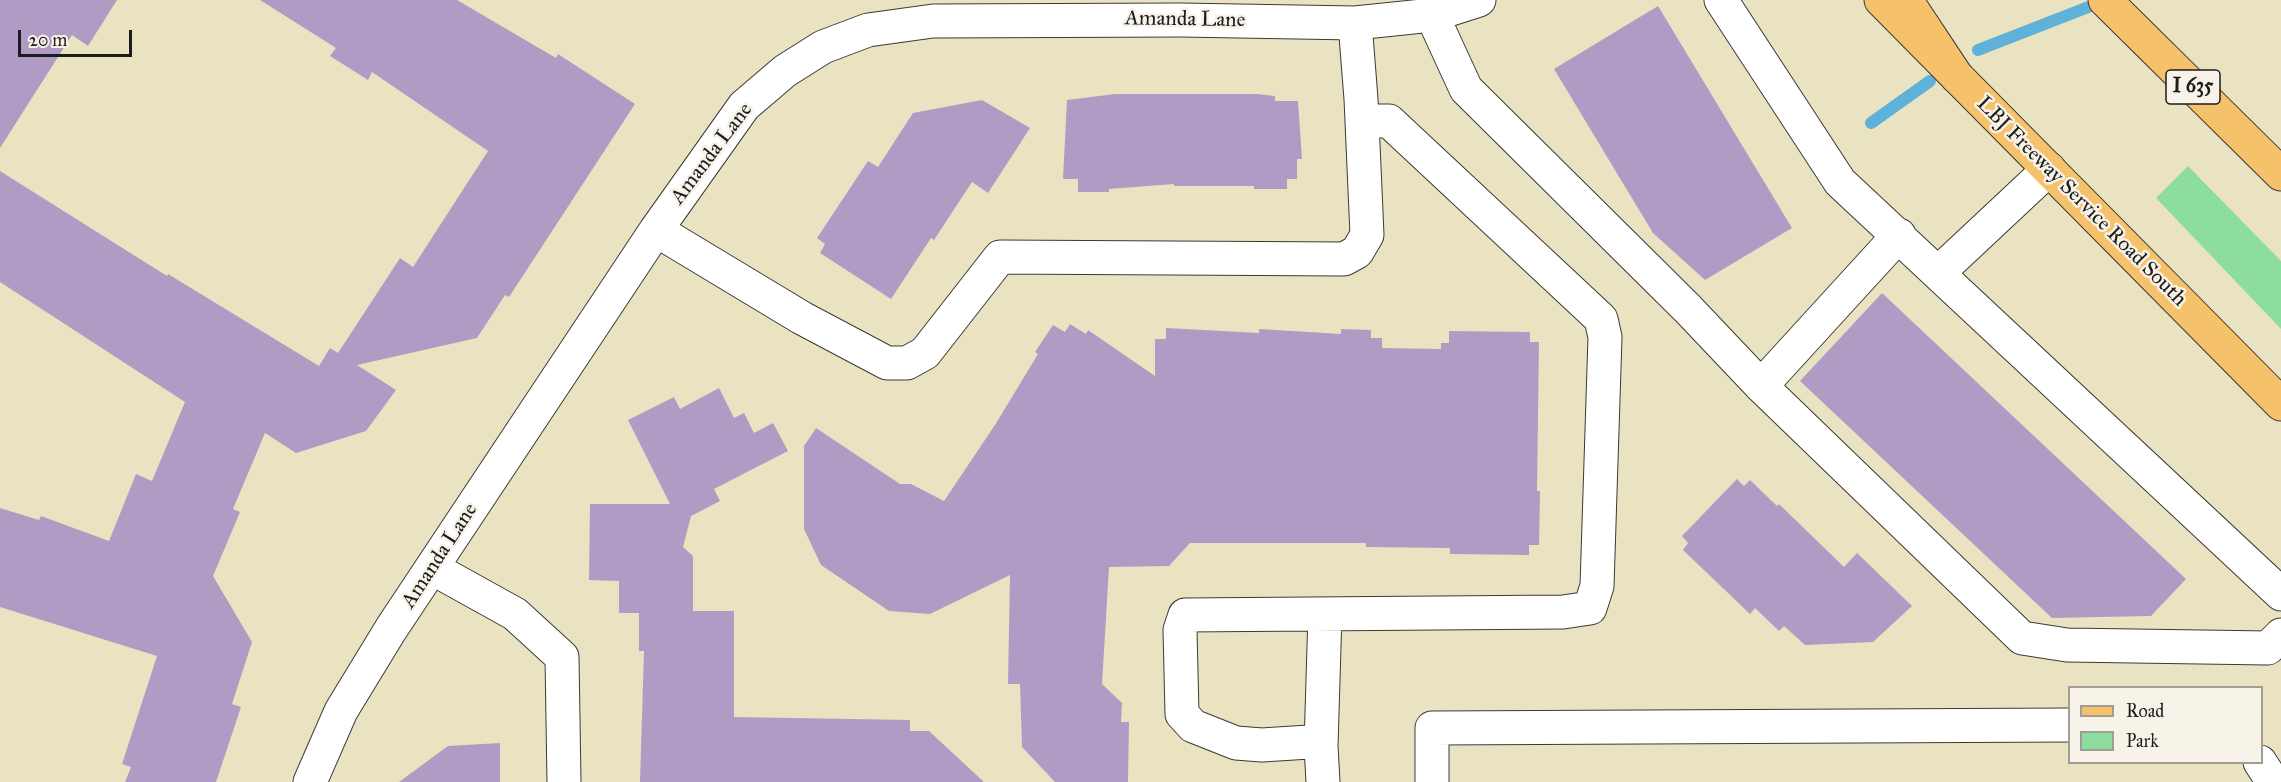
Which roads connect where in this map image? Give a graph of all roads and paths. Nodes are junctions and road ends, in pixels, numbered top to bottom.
1 (1479, 0) edge
2 (1721, 0) edge
3 (1881, 0) edge
4 (1906, 0) edge
5 (2106, 0) edge
6 (1432, 15) junction
7 (1355, 23) junction
8 (1957, 77) junction
9 (1362, 121) junction
10 (2049, 169) junction
11 (2281, 174) edge
12 (656, 230) junction
13 (1899, 235) junction
14 (1938, 273) junction
15 (1761, 386) junction
16 (2281, 404) edge
17 (432, 568) junction
18 (2281, 594) edge
19 (1325, 614) junction
20 (2281, 635) edge
21 (2068, 725) edge
22 (1321, 746) junction
23 (310, 782) edge
24 (564, 782) edge
25 (1323, 782) edge
26 (1432, 782) edge

1 - 6 street, Amanda Lane
2 - 13 street
3 - 8 main road, LBJ Freeway Service Road South
4 - 8 main road
5 - 11 main road, I 635
6 - 7 street, Amanda Lane
6 - 15 street
7 - 9 street
7 - 12 street, Amanda Lane
8 - 10 main road, LBJ Freeway Service Road South
9 - 12 street
9 - 19 street
10 - 14 street
10 - 16 main road, LBJ Freeway Service Road South
12 - 17 street, Amanda Lane
13 - 14 street
13 - 15 street
14 - 18 street
15 - 20 street
17 - 23 street, Amanda Lane
17 - 24 street
19 - 22 street
19 - 22 street
21 - 26 street
22 - 25 street

